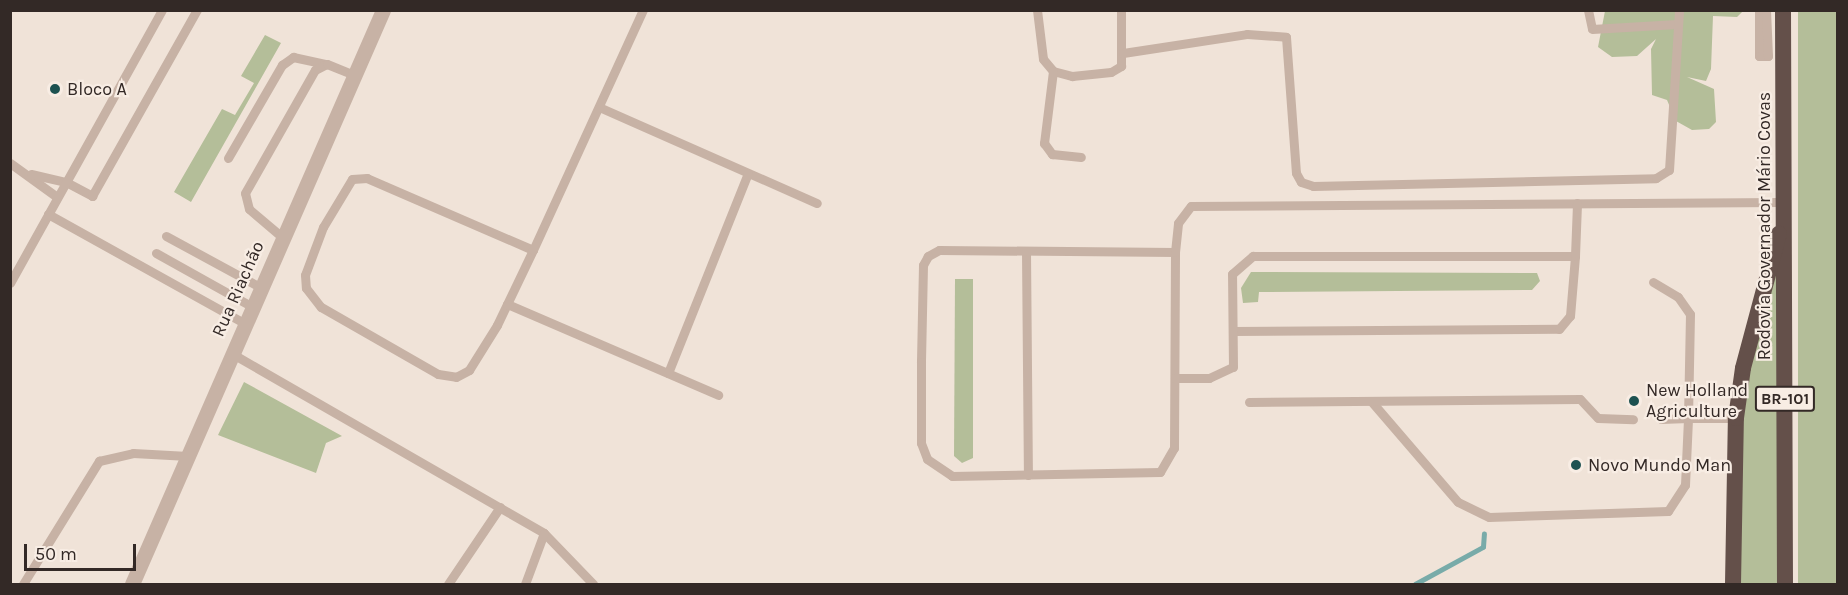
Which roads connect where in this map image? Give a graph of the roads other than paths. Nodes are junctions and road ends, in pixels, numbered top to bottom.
1 (162, 10) edge
2 (197, 10) edge
3 (643, 10) edge
4 (1036, 10) edge
5 (1121, 10) edge
6 (1588, 10) edge
7 (1679, 10) edge
8 (1759, 10) edge
9 (1766, 10) edge
10 (1783, 10) edge
11 (382, 11) edge
12 (1677, 24) junction
13 (1123, 53) junction
14 (327, 64) junction
15 (1053, 71) junction
16 (354, 75) junction
17 (599, 107) junction
18 (1081, 157) dead end
19 (228, 158) dead end
20 (10, 163) edge
21 (748, 173) junction
22 (31, 174) junction
23 (66, 182) junction
24 (57, 197) junction
25 (817, 203) dead end
26 (1577, 203) junction
27 (1784, 207) junction
28 (48, 214) junction
29 (166, 236) dead end
30 (282, 237) junction
31 (533, 249) junction
32 (1026, 252) junction
33 (1175, 252) junction
34 (156, 253) dead end
35 (1575, 256) junction
36 (1653, 282) dead end
37 (10, 283) edge
38 (260, 287) junction
39 (507, 304) junction
40 (251, 306) junction
41 (244, 323) junction
42 (1233, 331) junction
43 (231, 353) junction
44 (668, 373) junction
45 (1175, 378) junction
46 (718, 395) dead end
47 (1371, 401) junction
48 (1249, 402) dead end
49 (1688, 418) junction
50 (1736, 418) junction
51 (1633, 419) dead end
52 (1661, 419) dead end
53 (188, 456) junction
54 (1028, 475) junction
55 (500, 507) junction
56 (544, 534) junction
57 (23, 585) edge
58 (132, 585) edge
59 (448, 585) edge
60 (525, 585) edge
61 (593, 585) edge
62 (1732, 585) edge
63 (1785, 585) edge

1 - 23 lane
2 - 23 lane
3 - 17 lane
4 - 15 lane
5 - 13 lane
6 - 12 lane
7 - 12 lane
8 - 9 lane
10 - 27 highway, Rodovia Governador Mário Covas / BR-101
11 - 16 street, Rua Riachão
12 - 13 lane
13 - 15 lane
14 - 16 lane
14 - 19 lane
14 - 30 lane
15 - 18 lane
16 - 30 street, Rua Riachão
17 - 21 lane
17 - 31 lane
20 - 22 lane
21 - 25 lane
21 - 44 lane
22 - 23 lane
22 - 24 lane
23 - 24 lane
24 - 28 lane
26 - 27 lane
26 - 33 lane
26 - 35 lane
27 - 50 highway
27 - 63 highway, Rodovia Governador Mário Covas / BR-101
28 - 37 lane
28 - 41 lane
29 - 38 lane
30 - 38 street, Rua Riachão
31 - 39 lane
31 - 39 lane
32 - 33 lane
32 - 54 lane
32 - 54 lane
33 - 45 lane
34 - 40 lane
35 - 42 lane
35 - 42 lane
36 - 49 lane
38 - 40 street, Rua Riachão
39 - 44 lane
40 - 41 street, Rua Riachão
41 - 43 street, Rua Riachão
42 - 45 lane
43 - 53 street, Rua Riachão
43 - 55 lane
44 - 46 lane
45 - 54 lane
47 - 48 lane
47 - 49 lane
47 - 51 lane
49 - 50 lane
49 - 52 lane
50 - 62 highway
53 - 57 lane
53 - 58 street, Rua Riachão
55 - 56 lane
55 - 59 lane
56 - 60 lane
56 - 61 lane

